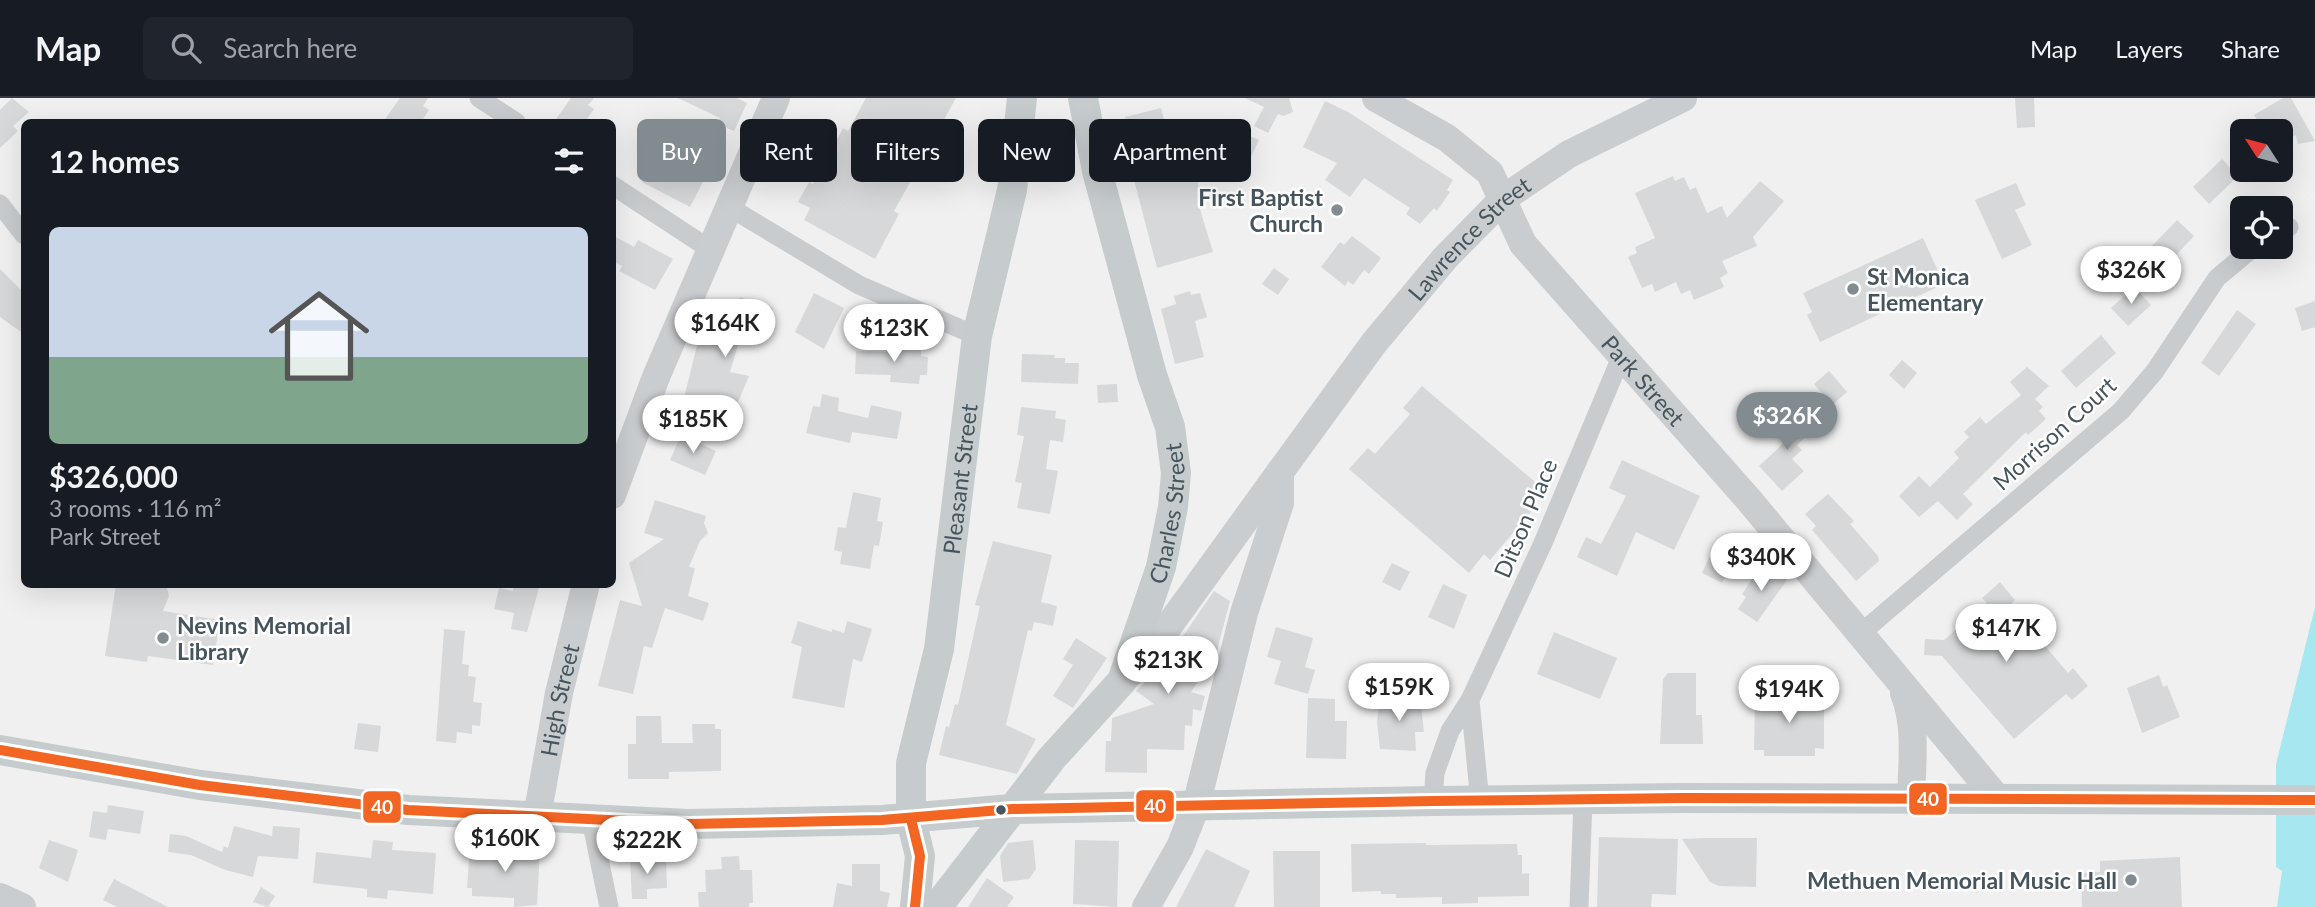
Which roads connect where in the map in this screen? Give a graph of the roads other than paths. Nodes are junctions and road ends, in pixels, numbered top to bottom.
1 (479, 98) edge
2 (776, 98) edge
3 (1022, 98) edge
4 (1083, 98) edge
5 (1376, 98) edge
6 (1684, 98) edge
7 (511, 119) edge
8 (616, 188) edge
9 (1504, 198) junction
10 (0, 204) edge
11 (729, 207) junction
12 (21, 231) edge
13 (711, 250) junction
14 (2240, 259) edge
15 (977, 336) junction
16 (1622, 355) junction
17 (1280, 472) junction
18 (616, 484) edge
19 (585, 588) edge
20 (1860, 634) junction
21 (1122, 681) junction
22 (1900, 683) junction
23 (1471, 700) junction
24 (0, 750) edge
25 (1052, 758) junction
26 (1911, 798) junction
27 (1997, 798) junction
28 (1583, 800) junction
29 (2315, 800) edge
30 (1433, 801) junction
31 (1480, 802) junction
32 (1196, 806) junction
33 (1081, 808) junction
34 (1012, 809) junction
35 (537, 817) junction
36 (921, 818) junction
37 (591, 820) junction
38 (0, 897) edge
39 (931, 905) edge
40 (22, 907) edge
41 (609, 907) edge
42 (1146, 907) edge
43 (1579, 907) edge

1 - 7 street
2 - 11 main road
3 - 15 main road, Pleasant Street
4 - 21 main road, Charles Street
5 - 9 main road, Park Street
6 - 9 main road, Lawrence Street
8 - 13 street
9 - 16 main road, Park Street
9 - 17 main road, Lawrence Street
10 - 12 street
11 - 13 main road
11 - 15 street
13 - 18 main road
14 - 20 street, Morrison Court
15 - 36 main road, Pleasant Street
16 - 20 main road, Park Street
16 - 23 street, Ditson Place
17 - 21 main road
17 - 32 main road
19 - 35 main road, High Street
20 - 22 main road, Park Street
21 - 25 main road, Charles Street
22 - 26 main road, Park Street
22 - 27 main road, Park Street
23 - 30 street, Ditson Place
23 - 31 street, Ditson Place
24 - 35 main road
25 - 33 main road
25 - 34 main road, Charles Street
26 - 27 main road
26 - 28 main road
27 - 29 main road
28 - 31 main road
28 - 43 street
30 - 31 main road
30 - 32 main road
32 - 33 main road
32 - 42 main road
33 - 34 main road
34 - 36 main road
34 - 39 main road, Charles Street
35 - 37 main road
36 - 37 main road
36 - 39 main road, Pleasant Street
37 - 41 street
38 - 40 main road

